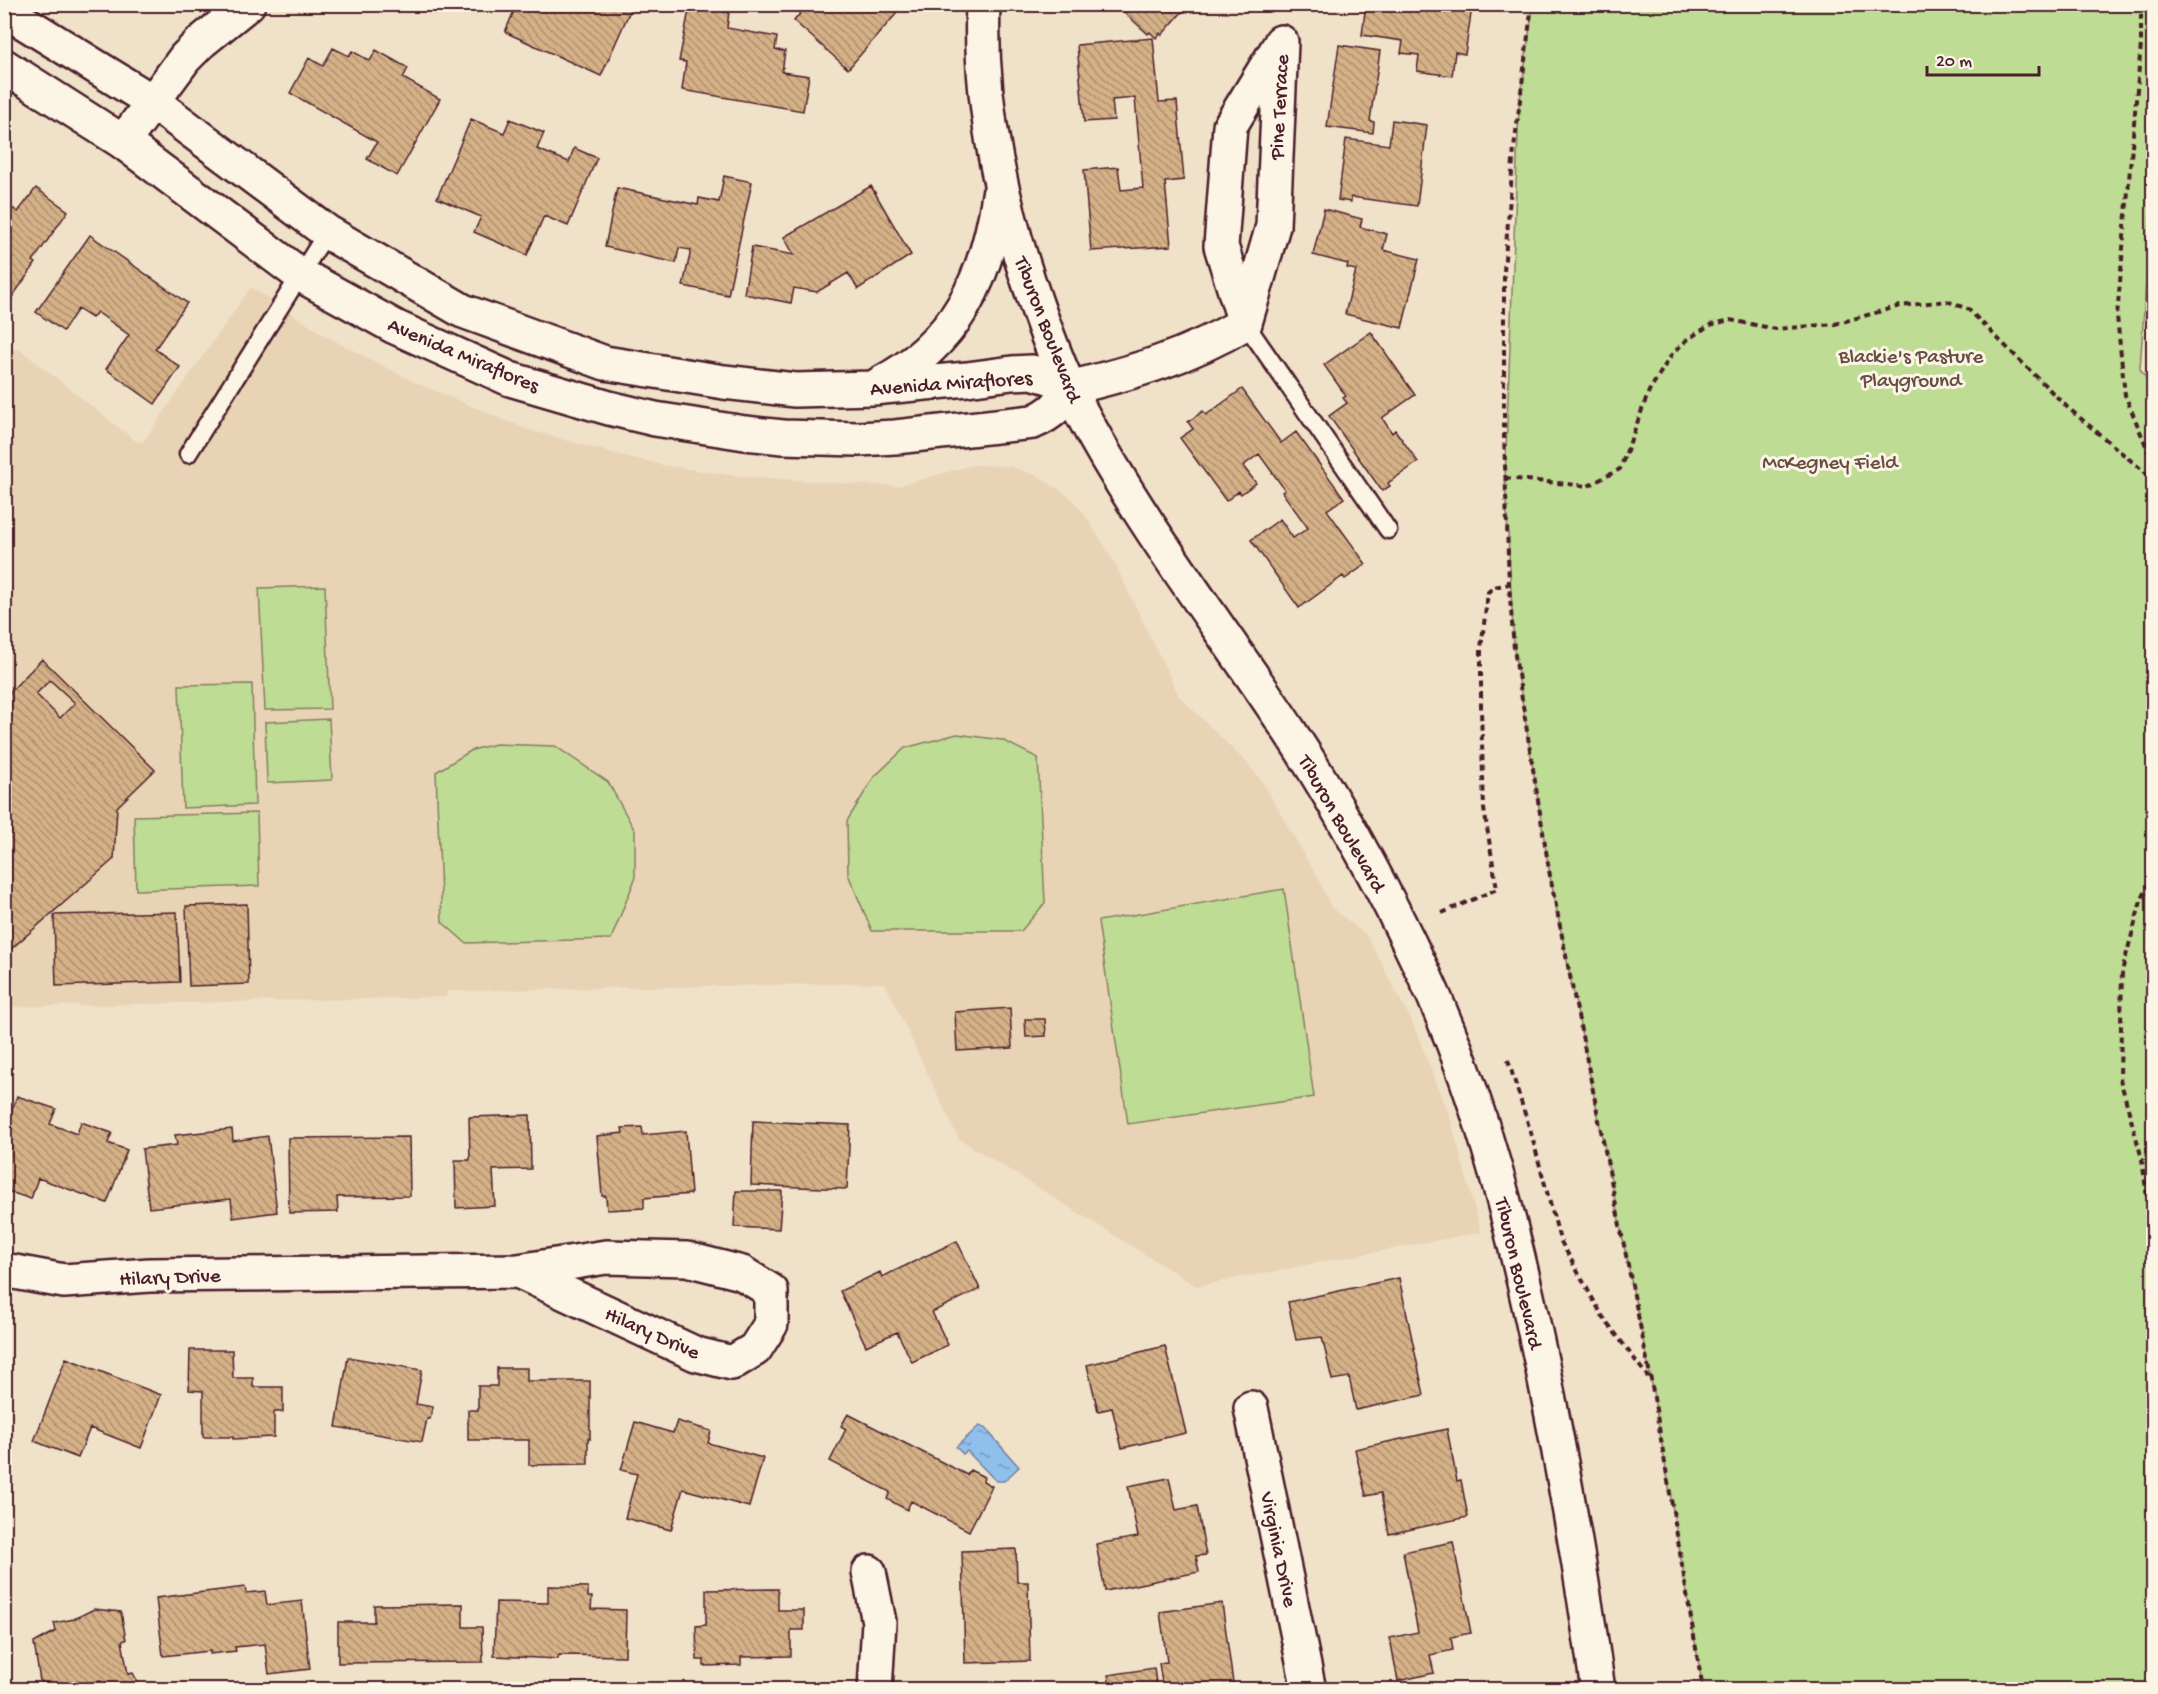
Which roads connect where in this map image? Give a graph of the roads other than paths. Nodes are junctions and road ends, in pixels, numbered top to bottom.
1 (248, 4) edge
2 (983, 4) edge
3 (4, 10) edge
4 (4, 66) edge
5 (153, 102) junction
6 (123, 142) junction
7 (1001, 184) junction
8 (327, 232) junction
9 (300, 274) junction
10 (1245, 323) junction
11 (873, 388) junction
12 (1069, 388) junction
13 (188, 454) dead end
14 (1388, 530) dead end
15 (4, 1270) edge
16 (518, 1271) junction
17 (1251, 1408) dead end
18 (869, 1572) dead end
19 (875, 1689) edge
20 (1309, 1689) edge
21 (1598, 1689) edge

1 - 5 street
2 - 7 street, Tiburon Boulevard
3 - 5 street, Avenida Miraflores
4 - 6 street, Avenida Miraflores
5 - 6 street
5 - 8 street, Avenida Miraflores
6 - 9 street, Avenida Miraflores
7 - 11 street
7 - 12 street, Tiburon Boulevard
8 - 9 lane
8 - 11 street, Avenida Miraflores
9 - 12 street, Avenida Miraflores
9 - 13 lane
10 - 10 street, Pine Terrace
10 - 12 street
10 - 14 lane
11 - 12 street, Avenida Miraflores
12 - 21 street, Tiburon Boulevard
15 - 16 street, Hilary Drive
16 - 16 street, Hilary Drive
17 - 20 street, Virginia Drive
18 - 19 street

